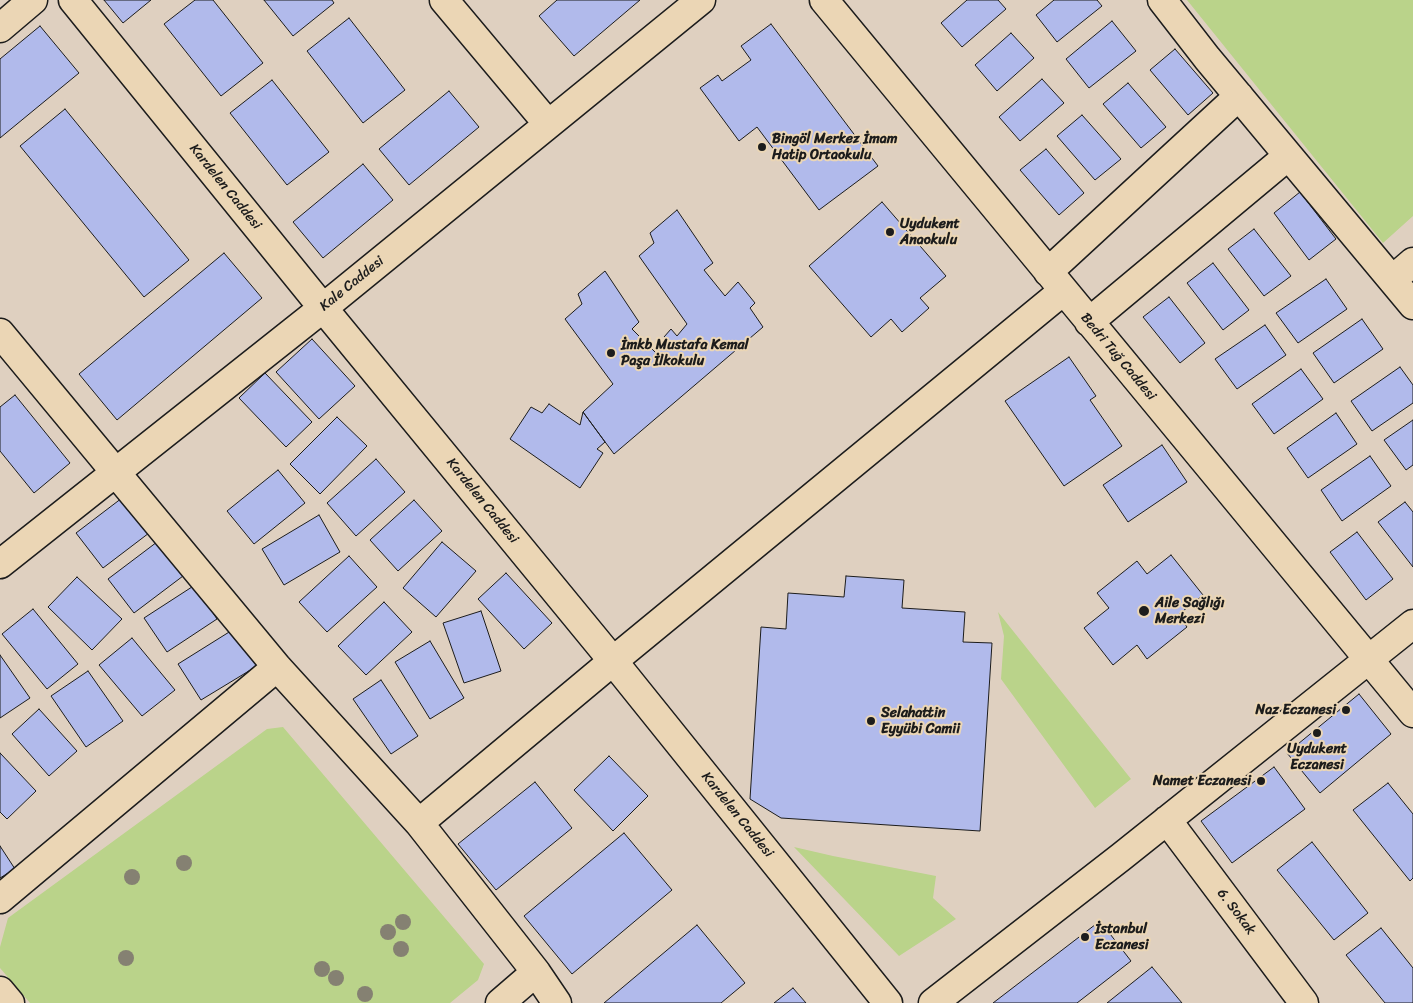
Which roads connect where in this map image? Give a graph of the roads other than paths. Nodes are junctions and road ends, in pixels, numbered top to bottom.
1 (33, 0) edge
2 (73, 0) edge
3 (444, 0) edge
4 (701, 0) edge
5 (824, 0) edge
6 (1162, 0) edge
7 (0, 28) edge
8 (1239, 96) junction
9 (548, 124) junction
10 (1288, 156) junction
11 (1413, 262) edge
12 (1392, 280) junction
13 (1055, 281) junction
14 (1413, 305) edge
15 (323, 308) junction
16 (1089, 322) junction
17 (0, 333) edge
18 (116, 471) junction
19 (0, 564) edge
20 (1413, 624) edge
21 (1368, 660) junction
22 (613, 661) junction
23 (277, 666) junction
24 (1413, 713) edge
25 (1167, 820) junction
26 (419, 823) junction
27 (0, 899) edge
28 (536, 972) junction
29 (0, 991) edge
30 (10, 1003) edge
31 (500, 1003) edge
32 (557, 1003) edge
33 (888, 1003) edge
34 (933, 1003) edge
35 (1304, 1003) edge

1 - 7 street
2 - 15 street, Kardelen Caddesi
3 - 9 street
4 - 9 street, Kale Caddesi
5 - 13 street, Bedri Tuğ Caddesi
6 - 8 street
8 - 10 street
8 - 13 street
9 - 15 street, Kale Caddesi
10 - 12 street
10 - 16 street
11 - 12 street
12 - 14 street
13 - 16 street, Bedri Tuğ Caddesi
13 - 22 street
15 - 18 street, Kale Caddesi
15 - 22 street, Kardelen Caddesi
16 - 21 street, Bedri Tuğ Caddesi
17 - 18 street
18 - 19 street, Kale Caddesi
18 - 23 street
20 - 21 street
21 - 24 street, Bedri Tuğ Caddesi
21 - 25 street
22 - 26 street
22 - 33 street, Kardelen Caddesi
23 - 26 street
23 - 27 street
25 - 34 street
25 - 35 street, 6. Sokak
26 - 28 street
28 - 31 street
28 - 32 street
29 - 30 street

